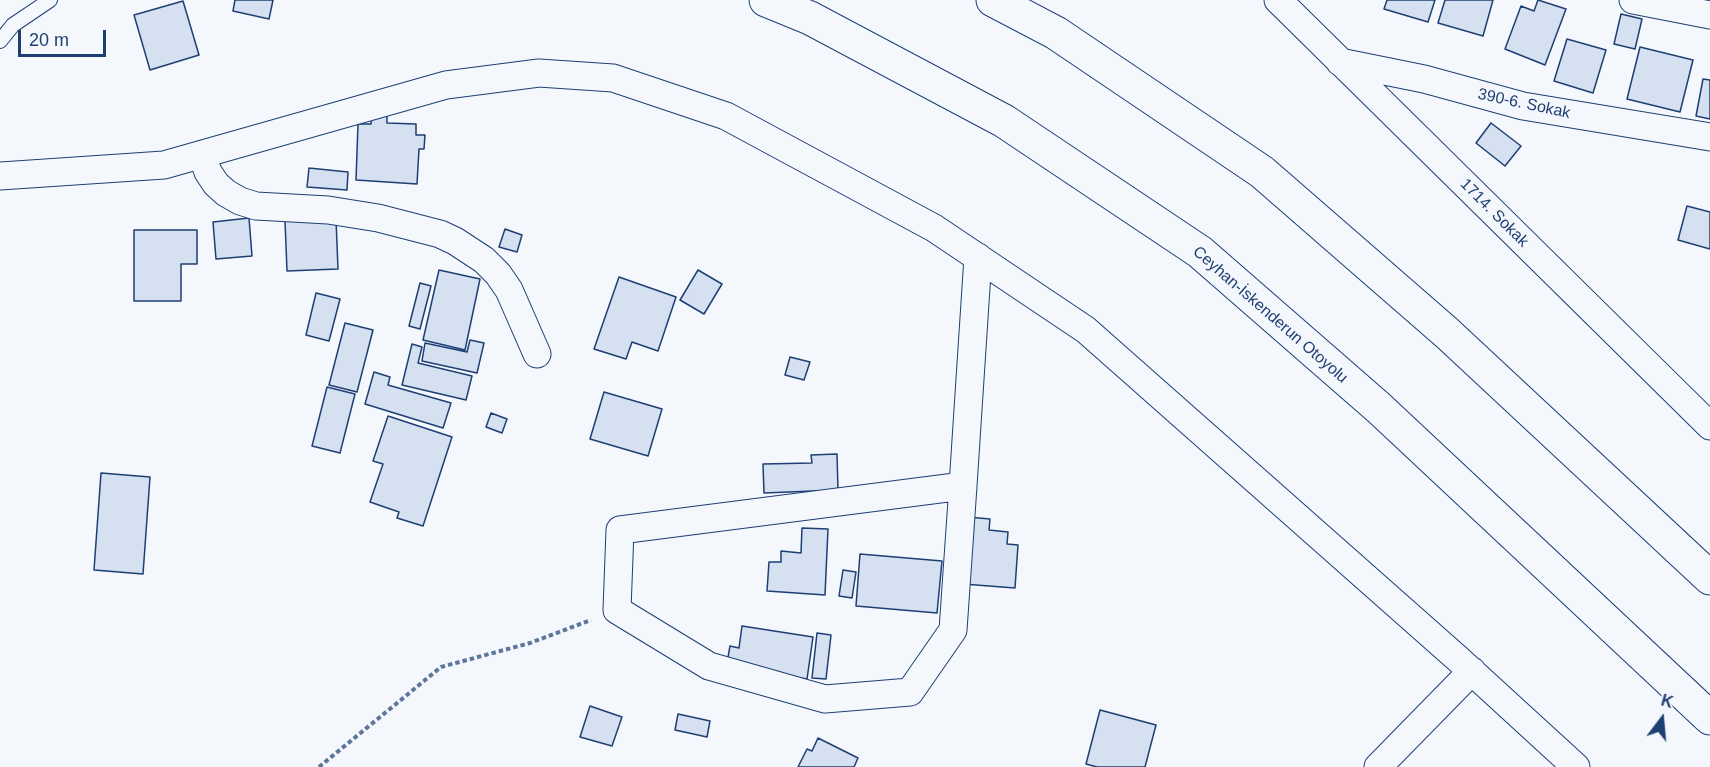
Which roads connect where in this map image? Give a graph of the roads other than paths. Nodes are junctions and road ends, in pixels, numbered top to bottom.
1 (50, 0) edge
2 (766, 0) edge
3 (993, 0) edge
4 (1278, 0) edge
5 (1633, 0) edge
6 (1710, 15) edge
7 (0, 41) edge
8 (1340, 62) junction
9 (1710, 137) edge
10 (202, 155) junction
11 (0, 176) edge
12 (978, 257) junction
13 (537, 354) dead end
14 (1710, 426) edge
15 (963, 486) junction
16 (1710, 578) edge
17 (1472, 671) junction
18 (1710, 718) edge
19 (1378, 767) edge
20 (1576, 767) edge

1 - 7 lane
2 - 18 highway, Ceyhan-İskenderun Otoyolu
3 - 16 highway
4 - 8 street, 1714. Sokak
5 - 6 street
8 - 9 street, 390-6. Sokak
8 - 14 street, 1714. Sokak
10 - 11 street
10 - 12 street
10 - 13 street
12 - 15 street
12 - 17 street
15 - 15 street
17 - 19 street
17 - 20 street

